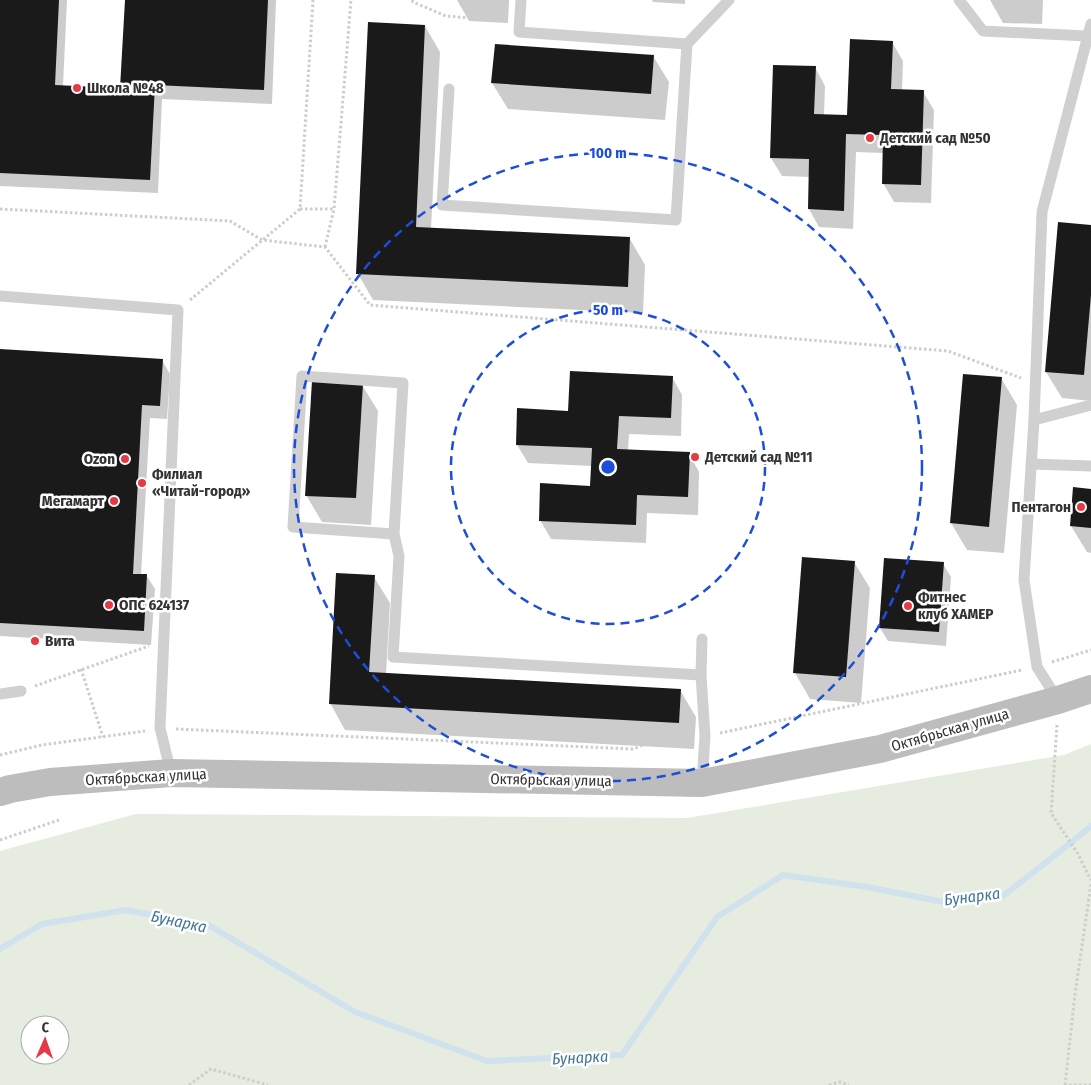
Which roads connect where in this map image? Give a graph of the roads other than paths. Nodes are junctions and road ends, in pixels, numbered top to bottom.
1 (521, 0) edge
2 (729, 0) edge
3 (959, 0) edge
4 (1091, 24) edge
5 (1087, 36) junction
6 (687, 44) junction
7 (449, 89) dead end
8 (0, 296) edge
9 (1091, 405) edge
10 (1034, 420) junction
11 (1031, 464) junction
12 (1091, 466) edge
13 (394, 534) junction
14 (702, 639) dead end
15 (701, 675) junction
16 (1091, 688) edge
17 (21, 691) road end
18 (0, 694) edge
19 (1058, 700) junction
20 (171, 773) junction
21 (702, 783) junction
22 (0, 792) edge

1 - 6 lane
2 - 6 lane
3 - 5 lane
4 - 5 lane
5 - 10 lane
6 - 7 lane
8 - 20 lane
9 - 10 lane
10 - 11 lane
11 - 12 lane
11 - 19 lane
13 - 13 lane
13 - 15 lane
14 - 15 lane
15 - 21 lane
16 - 19 street, Октябрьская улица
17 - 18 lane
19 - 21 street, Октябрьская улица
20 - 21 street, Октябрьская улица
20 - 22 street, Октябрьская улица

